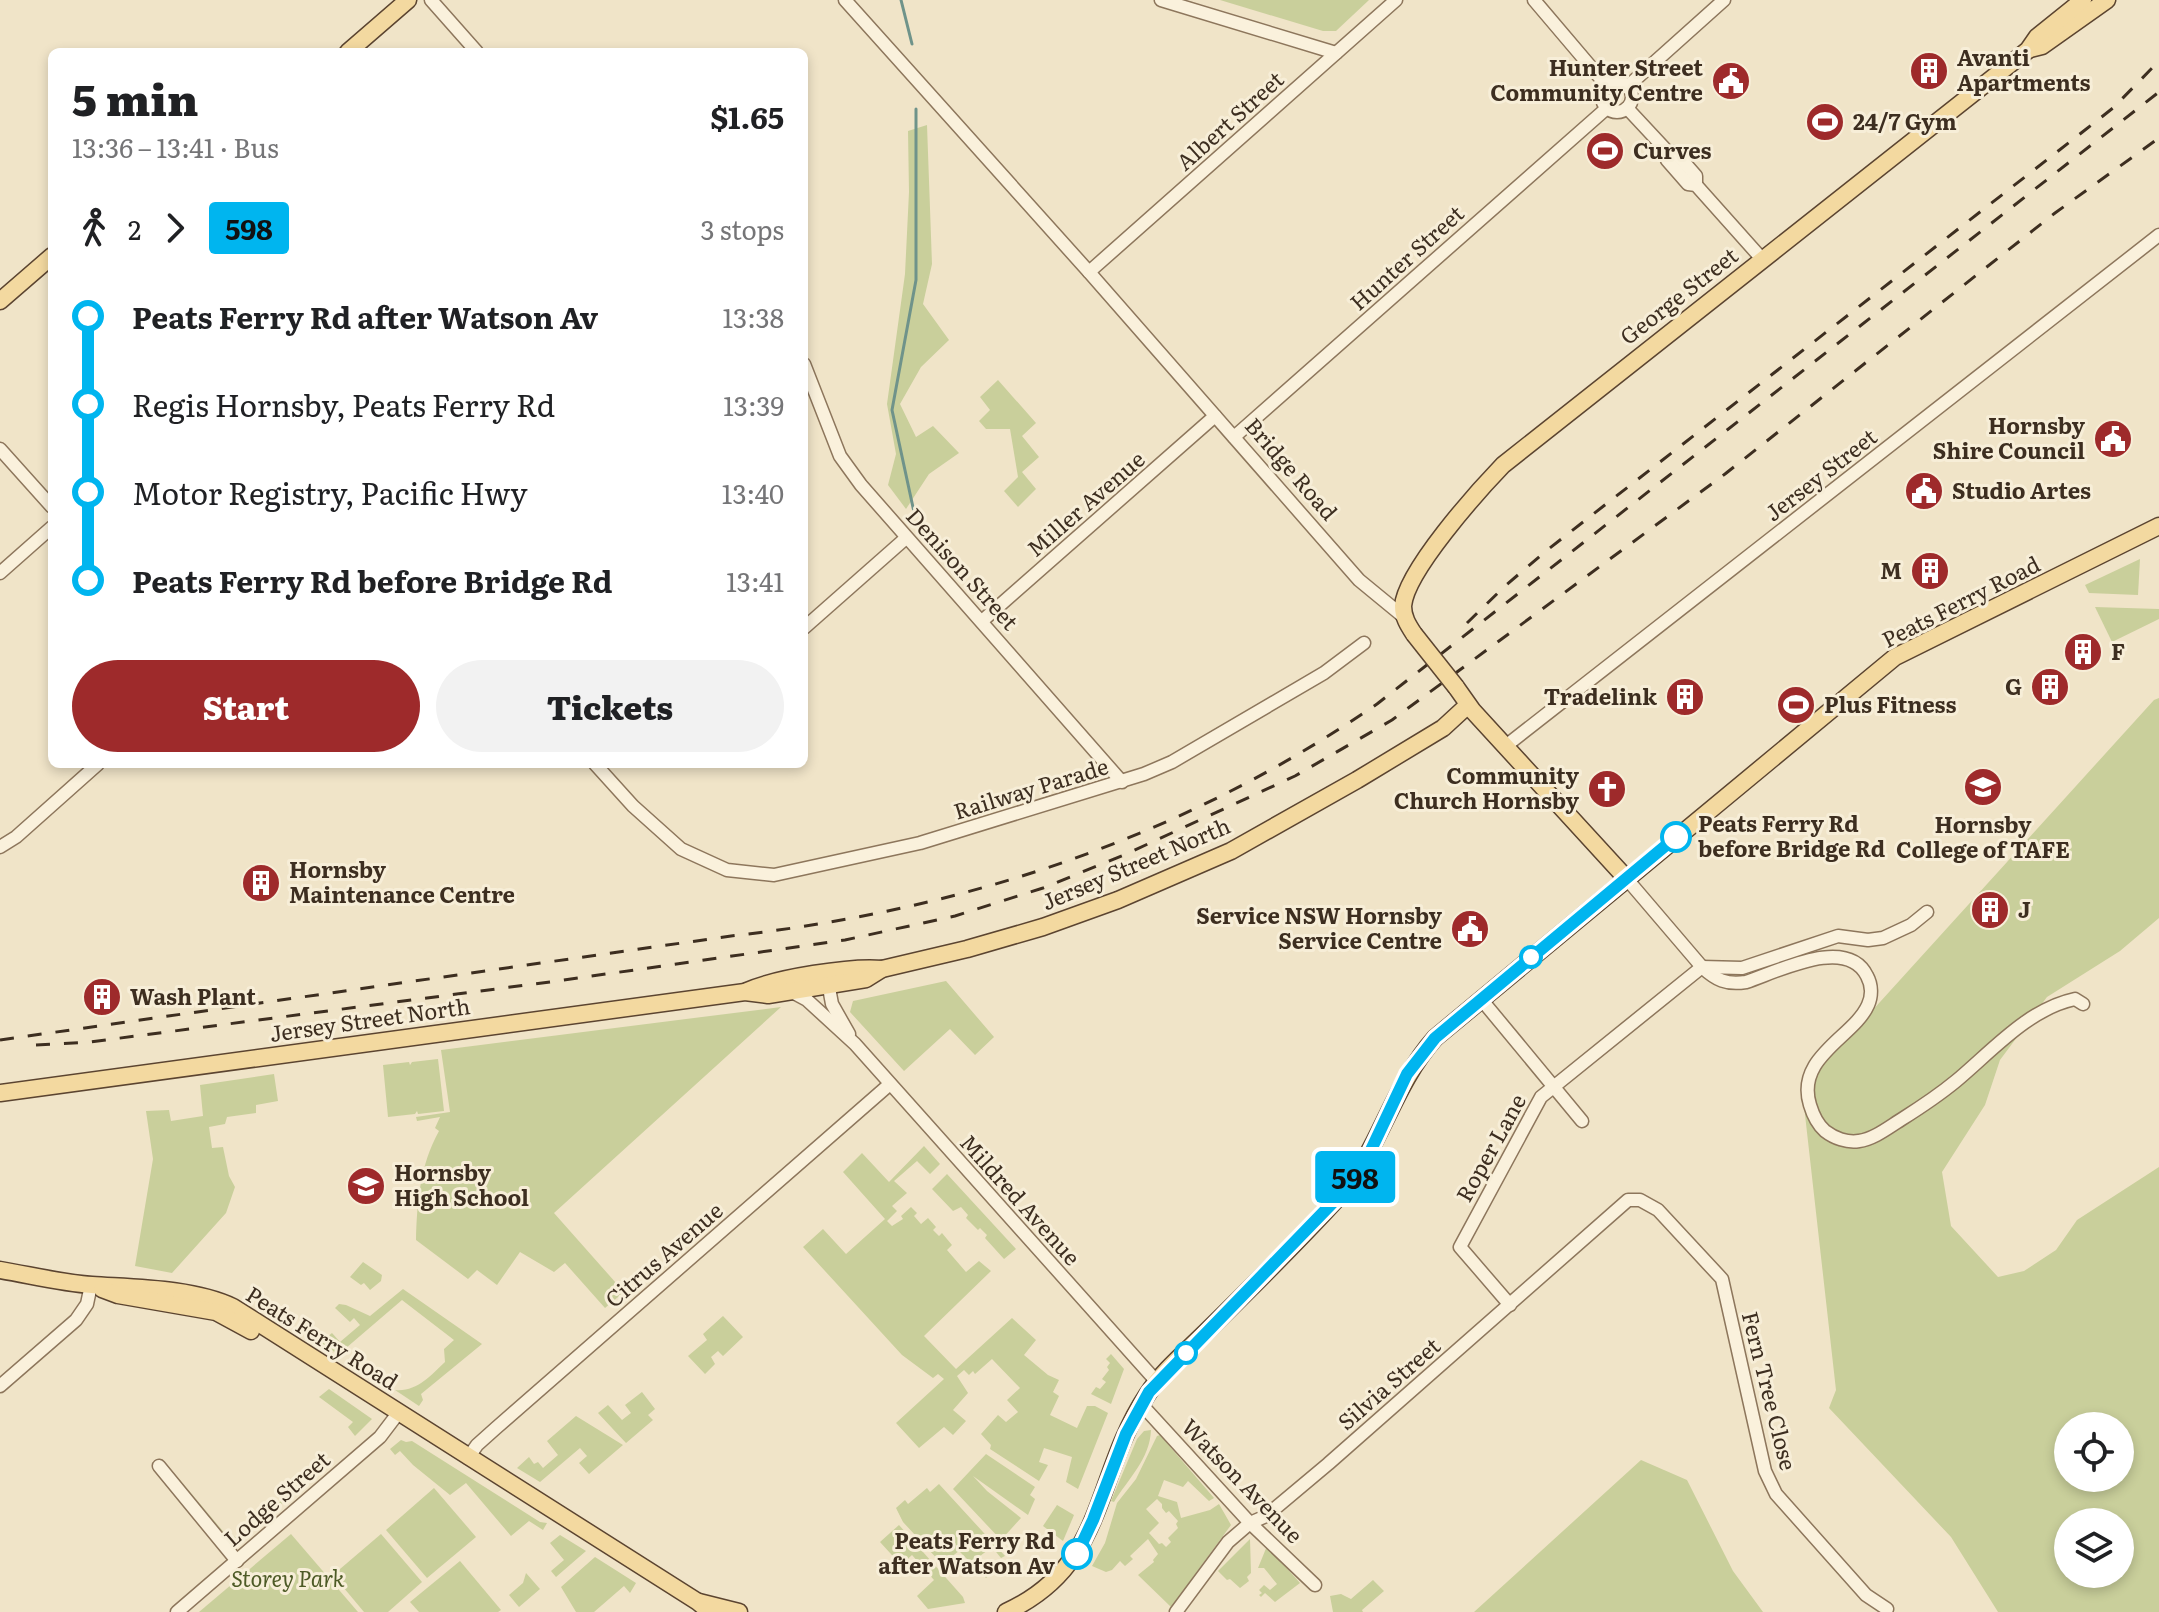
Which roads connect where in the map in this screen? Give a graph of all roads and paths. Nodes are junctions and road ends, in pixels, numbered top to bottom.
1 (408, 0) edge
2 (431, 0) edge
3 (845, 0) edge
4 (1161, 0) edge
5 (1396, 0) edge
6 (1534, 0) edge
7 (1724, 0) edge
8 (2083, 0) edge
9 (2107, 0) edge
10 (353, 48) edge
11 (473, 48) edge
12 (2028, 50) junction
13 (1336, 53) junction
14 (1607, 86) junction
15 (1628, 86) junction
16 (1607, 108) junction
17 (1627, 108) junction
18 (2159, 235) edge
19 (48, 259) edge
20 (1762, 259) junction
21 (1089, 272) junction
22 (0, 301) edge
23 (808, 374) edge
24 (1215, 416) junction
25 (1234, 437) junction
26 (0, 449) edge
27 (48, 503) edge
28 (2159, 526) edge
29 (48, 531) edge
30 (906, 538) junction
31 (0, 573) edge
32 (1404, 617) junction
33 (982, 621) junction
34 (808, 624) edge
35 (1364, 643) dead end
36 (1468, 705) junction
37 (1507, 745) junction
38 (94, 768) edge
39 (599, 768) edge
40 (1122, 782) junction
41 (0, 847) edge
42 (1626, 878) junction
43 (1927, 912) dead end
44 (1702, 967) junction
45 (828, 980) junction
46 (745, 992) junction
47 (792, 992) junction
48 (1481, 999) junction
49 (2083, 1004) dead end
50 (855, 1044) junction
51 (890, 1084) junction
52 (1554, 1087) junction
53 (0, 1093) edge
54 (1582, 1121) dead end
55 (1640, 1200) joint
56 (0, 1270) edge
57 (91, 1285) junction
58 (1510, 1305) junction
59 (1157, 1382) junction
60 (0, 1386) edge
61 (1141, 1404) junction
62 (396, 1416) junction
63 (468, 1458) junction
64 (159, 1466) dead end
65 (1250, 1523) junction
66 (237, 1561) junction
67 (1315, 1585) dead end
68 (698, 1608) edge
69 (1887, 1609) dead end
70 (177, 1612) edge
71 (739, 1612) edge
72 (1006, 1612) edge
73 (1176, 1612) edge

1 - 10 main road
2 - 11 street
3 - 21 street, Bridge Road
4 - 13 street
5 - 13 street, Albert Street
6 - 14 street
7 - 15 street
8 - 12 main road, George Street
9 - 12 main road, George Street
12 - 20 main road, George Street
13 - 21 street, Albert Street
14 - 15 street
14 - 16 street
15 - 17 street
16 - 17 street
16 - 25 street, Hunter Street
17 - 20 street
18 - 37 street, Jersey Street
19 - 22 main road
20 - 32 main road, George Street
21 - 24 street, Bridge Road
23 - 30 street, Denison Street
24 - 25 street, Bridge Road
24 - 33 street, Miller Avenue
25 - 32 street, Bridge Road
26 - 27 street
28 - 42 main road, Peats Ferry Road
29 - 31 street
30 - 33 street, Denison Street
30 - 34 street
32 - 36 main road, Bridge Road, bridge
33 - 40 street, Denison Street
35 - 40 street, Railway Parade
36 - 37 main road, Bridge Road
36 - 45 main road, Jersey Street North
37 - 42 main road, Bridge Road
38 - 41 street
39 - 40 street, Railway Parade
42 - 44 street, Bridge Road
42 - 48 main road, Peats Ferry Road
43 - 44 street
44 - 49 street
44 - 52 street, Roper Lane
45 - 46 main road, Jersey Street North
45 - 47 main road, Jersey Street North
45 - 50 street, Mildred Avenue
46 - 47 main road, Jersey Street North
46 - 53 main road, Jersey Street North
47 - 50 street, Mildred Avenue
48 - 52 street
48 - 59 main road, Peats Ferry Road
50 - 51 street, Mildred Avenue
51 - 59 street, Mildred Avenue
51 - 63 street, Citrus Avenue
52 - 54 street
52 - 58 street, Roper Lane
55 - 58 street, Silvia Street
55 - 69 street, Fern Tree Close
56 - 57 main road, Peats Ferry Road
57 - 60 street
57 - 62 main road, Peats Ferry Road
58 - 65 street, Silvia Street
59 - 61 main road, Peats Ferry Road
61 - 65 street, Watson Avenue
61 - 72 main road, Peats Ferry Road
62 - 63 main road, Peats Ferry Road
62 - 66 street, Lodge Street
63 - 68 main road, Peats Ferry Road
64 - 66 street
65 - 67 street, Watson Avenue
65 - 73 street, Silvia Street
66 - 70 street, Lodge Street
68 - 71 main road, Peats Ferry Road

